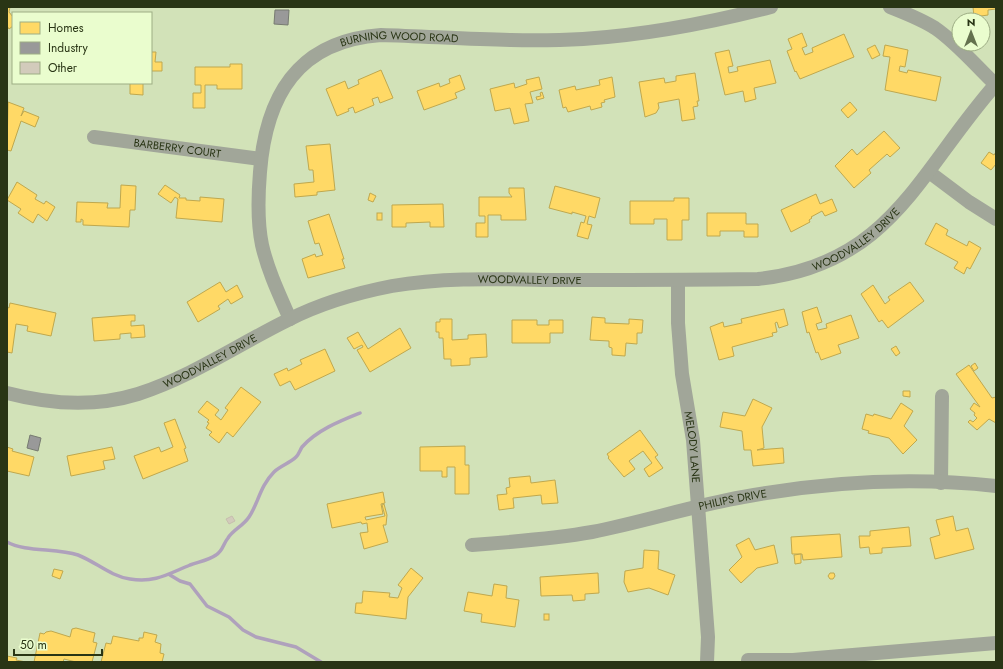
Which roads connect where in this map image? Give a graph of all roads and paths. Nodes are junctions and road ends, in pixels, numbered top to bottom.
1 (771, 7) edge
2 (890, 7) edge
3 (996, 85) edge
4 (94, 137) dead end
5 (261, 158) junction
6 (929, 172) junction
7 (996, 219) edge
8 (678, 280) junction
9 (290, 319) junction
10 (7, 393) edge
11 (942, 396) dead end
12 (941, 483) junction
13 (996, 486) edge
14 (698, 506) junction
15 (472, 545) dead end
16 (996, 643) edge
17 (707, 662) edge
18 (748, 662) edge

1 - 5 street, BURNING WOOD ROAD
2 - 3 street
3 - 6 street, WOODVALLEY DRIVE
4 - 5 street, BARBERRY COURT
5 - 9 street, BURNING WOOD ROAD
6 - 7 street
6 - 8 street, WOODVALLEY DRIVE
8 - 9 street, WOODVALLEY DRIVE
8 - 14 street, MELODY LANE
9 - 10 street, WOODVALLEY DRIVE
11 - 12 street
12 - 13 street, PHILIPS DRIVE
12 - 14 street, PHILIPS DRIVE
14 - 15 street, PHILIPS DRIVE
14 - 17 street, MELODY LANE
16 - 18 street

